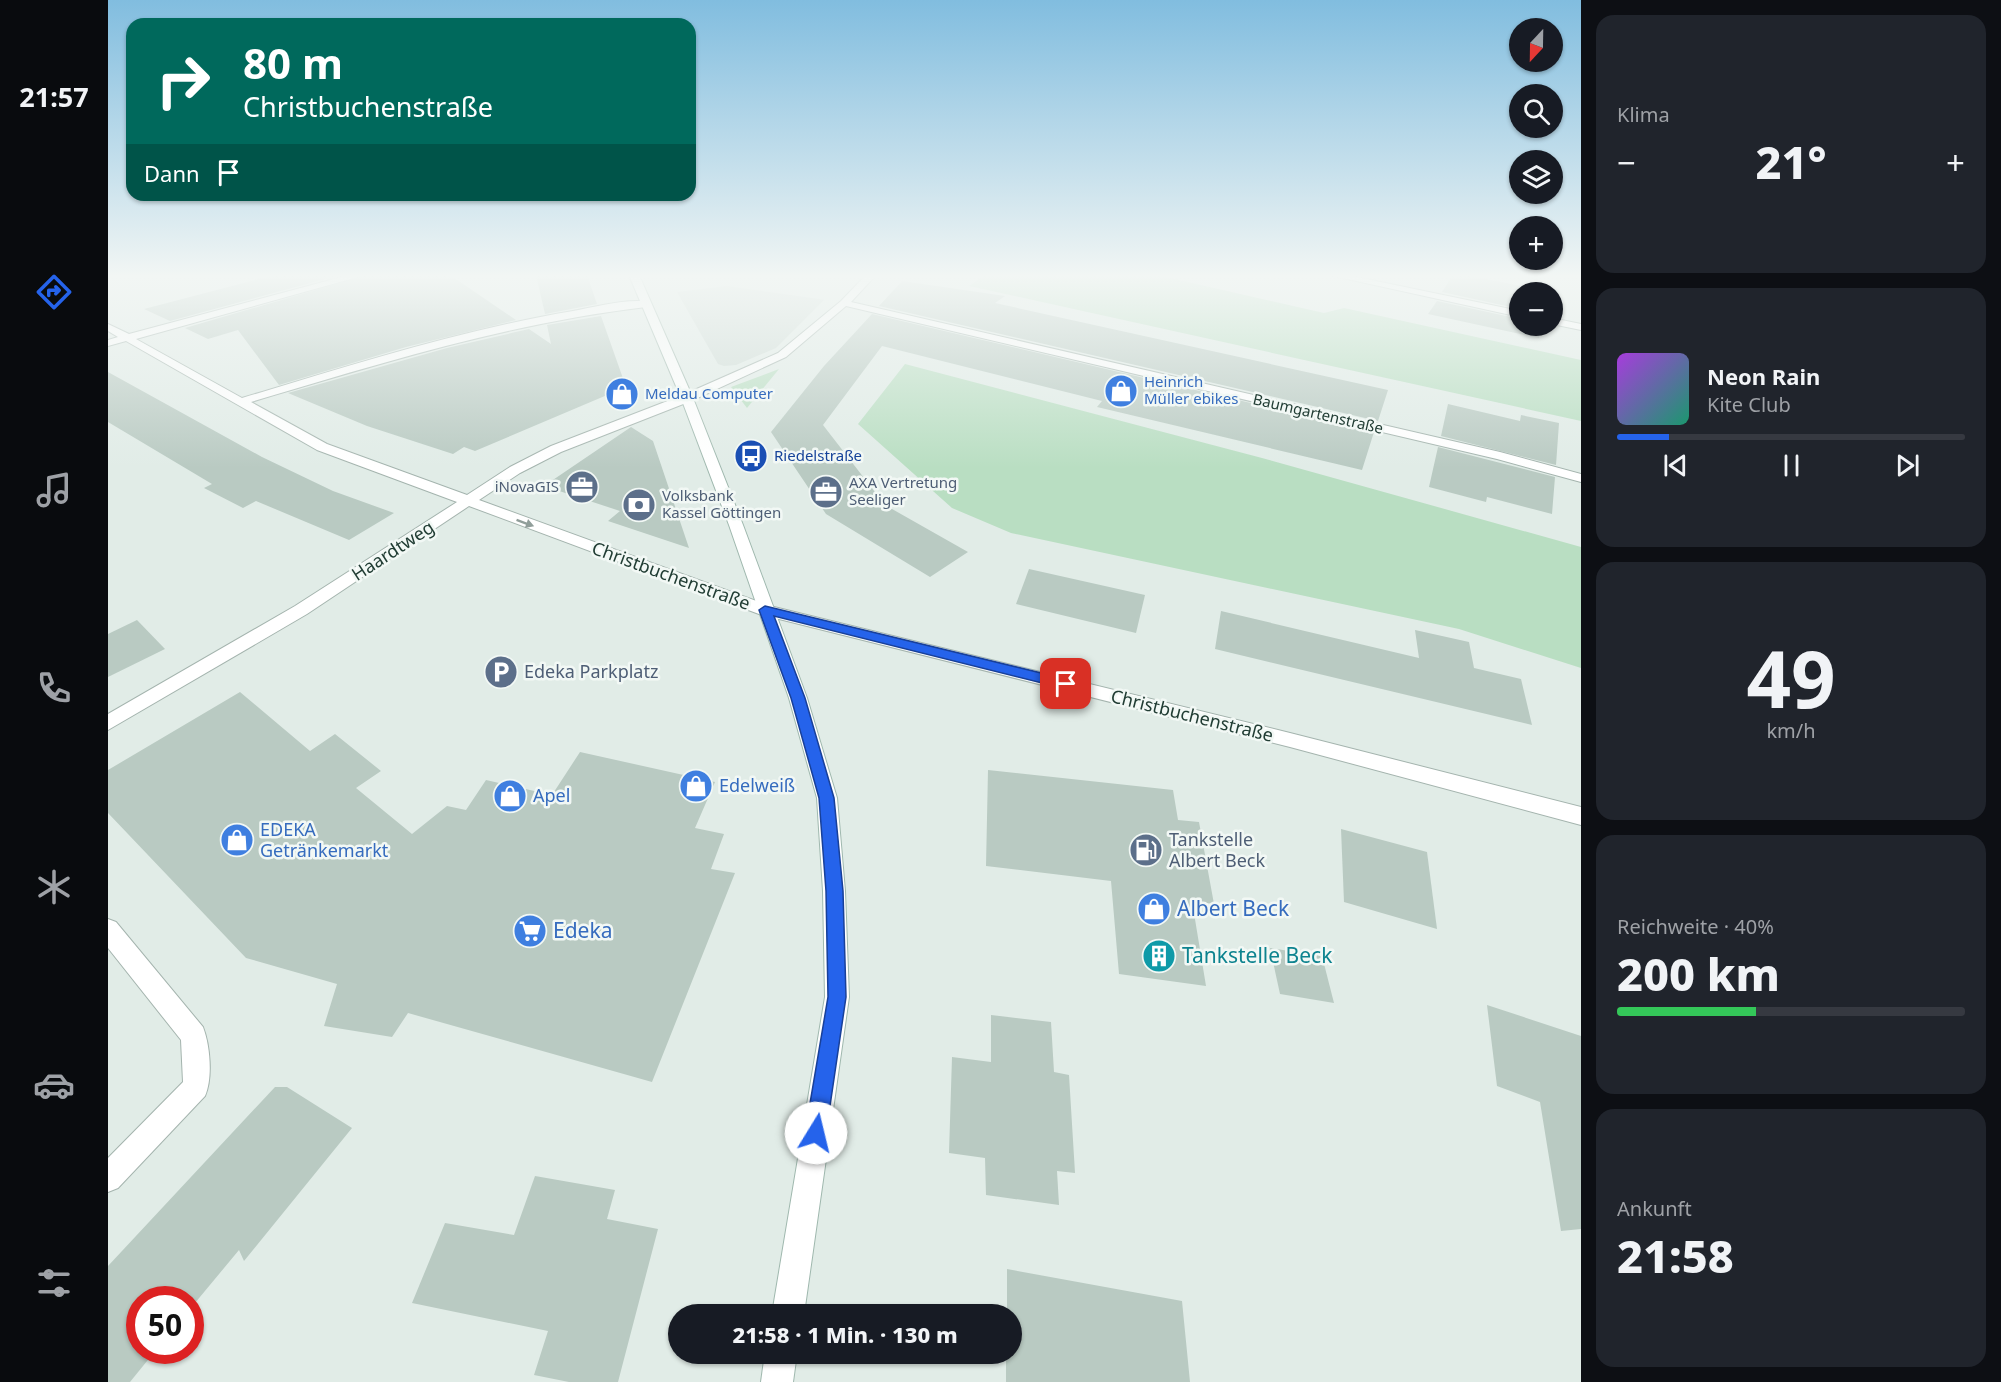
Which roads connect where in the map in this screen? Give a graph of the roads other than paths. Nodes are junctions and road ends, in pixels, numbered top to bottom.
1 (132, 339) edge
2 (450, 339) edge
3 (661, 339) edge
4 (800, 339) edge
5 (994, 339) edge
6 (687, 398) junction
7 (240, 402) junction
8 (1581, 478) edge
9 (471, 501) junction
10 (765, 610) junction
11 (108, 723) edge
12 (1581, 816) edge
13 (108, 930) edge
14 (108, 1178) edge
15 (790, 1304) edge
16 (779, 1364) edge
17 (777, 1382) edge

1 - 7 street, Christbuchenstraße
2 - 7 street
3 - 6 street
4 - 6 street
5 - 8 street, Baumgartenstraße
6 - 9 street, Haardtweg
6 - 10 street
7 - 9 street, Christbuchenstraße
9 -> 10 street, Christbuchenstraße
9 - 11 street, Haardtweg
10 - 12 street, Christbuchenstraße
10 - 15 street
13 - 14 street
16 - 17 street

